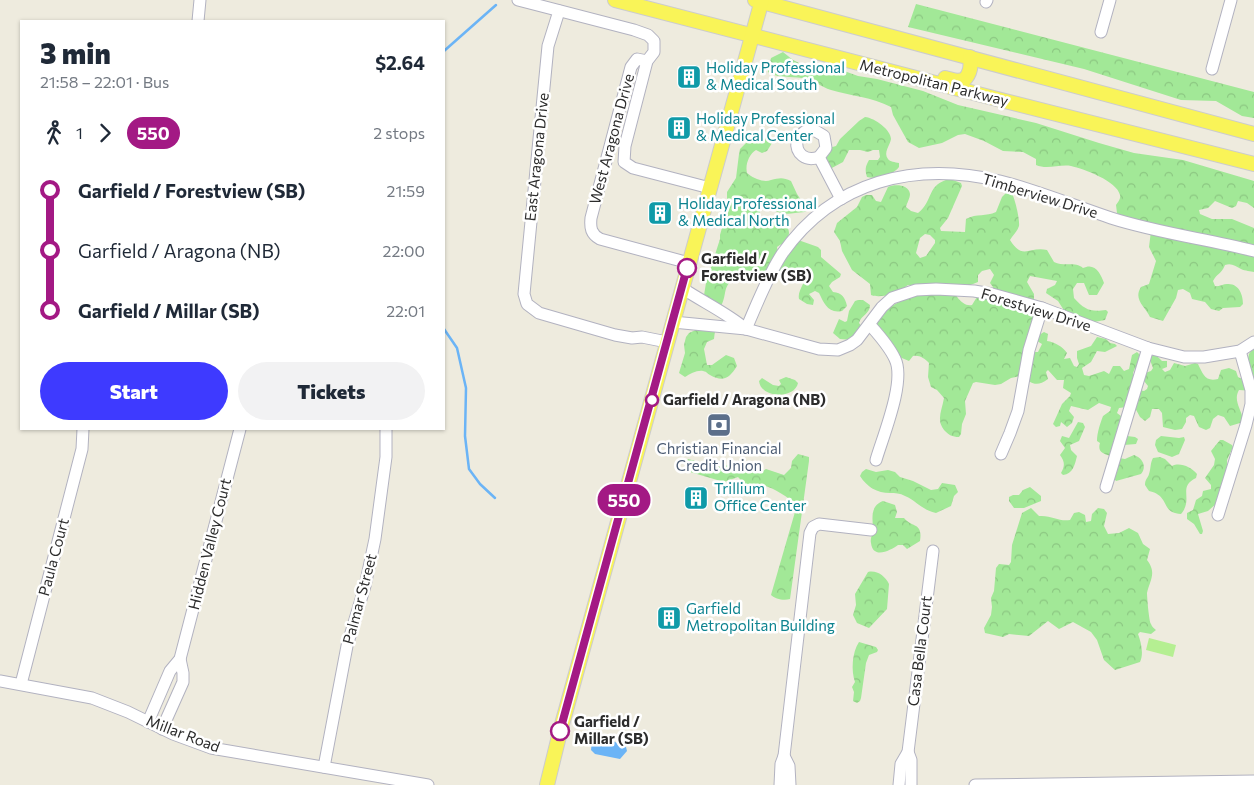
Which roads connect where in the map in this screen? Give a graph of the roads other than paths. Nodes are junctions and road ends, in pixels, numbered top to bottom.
1 (200, 0) edge
2 (518, 0) edge
3 (615, 0) edge
4 (1110, 0) edge
5 (1231, 0) edge
6 (759, 1) edge
7 (559, 11) junction
8 (198, 20) edge
9 (1101, 32) dead end
10 (751, 35) junction
11 (816, 53) junction
12 (970, 57) junction
13 (648, 60) junction
14 (1212, 69) dead end
15 (1254, 134) edge
16 (818, 157) dead end
17 (1254, 164) edge
18 (710, 188) junction
19 (841, 199) junction
20 (1254, 251) edge
21 (689, 263) junction
22 (682, 288) junction
23 (1042, 308) junction
24 (673, 322) junction
25 (870, 325) junction
26 (746, 329) junction
27 (667, 342) junction
28 (1254, 342) edge
29 (1148, 348) junction
30 (1240, 351) junction
31 (84, 430) edge
32 (240, 430) edge
33 (386, 430) edge
34 (1001, 454) dead end
35 (876, 460) dead end
36 (1106, 487) dead end
37 (1218, 515) dead end
38 (871, 530) dead end
39 (933, 551) dead end
40 (180, 660) junction
41 (0, 681) edge
42 (21, 684) junction
43 (160, 696) junction
44 (174, 702) junction
45 (148, 722) junction
46 (162, 728) junction
47 (908, 752) junction
48 (784, 756) junction
49 (324, 768) junction
50 (1254, 780) edge
51 (428, 785) edge
52 (547, 785) edge
53 (780, 785) edge
54 (790, 785) edge
55 (899, 785) edge
56 (911, 785) edge
57 (975, 785) edge

1 - 8 street
2 - 7 street
3 - 10 main road, Metropolitan Parkway
4 - 9 street
5 - 14 street
6 - 10 main road
6 - 12 main road
7 - 13 street
7 - 27 street, East Aragona Drive
10 - 11 main road, Metropolitan Parkway
10 - 18 main road
11 - 12 main road
11 - 17 main road, Metropolitan Parkway
12 - 15 main road
13 - 18 street
13 - 21 street, West Aragona Drive
16 - 19 street
18 - 21 main road
19 - 20 street, Timberview Drive
19 - 26 street, Timberview Drive
21 - 22 main road
22 - 24 main road
22 - 26 street, Forestview Drive
23 - 25 street, Forestview Drive
23 - 29 street, Forestview Drive
23 - 34 street
24 - 26 street, Forestview Drive
24 - 27 main road
25 - 26 street, Forestview Drive
25 - 35 street
27 - 52 main road
28 - 30 street, Forestview Drive
29 - 30 street, Forestview Drive
29 - 36 street
30 - 37 street
31 - 42 street, Paula Court
32 - 40 street, Hidden Valley Court
33 - 49 street, Palmar Street
38 - 48 street
39 - 47 street, Casa Bella Court
40 - 43 street, Hidden Valley Court
40 - 44 street, Hidden Valley Court
41 - 42 street, Millar Road
42 - 45 street, Millar Road
43 - 44 street
43 - 45 street, Hidden Valley Court
44 - 46 street, Hidden Valley Court
45 - 46 street, Millar Road
46 - 49 street, Millar Road
47 - 55 street, Casa Bella Court
47 - 56 street, Casa Bella Court
48 - 53 street
48 - 54 street
49 - 51 street, Millar Road
50 - 57 street

